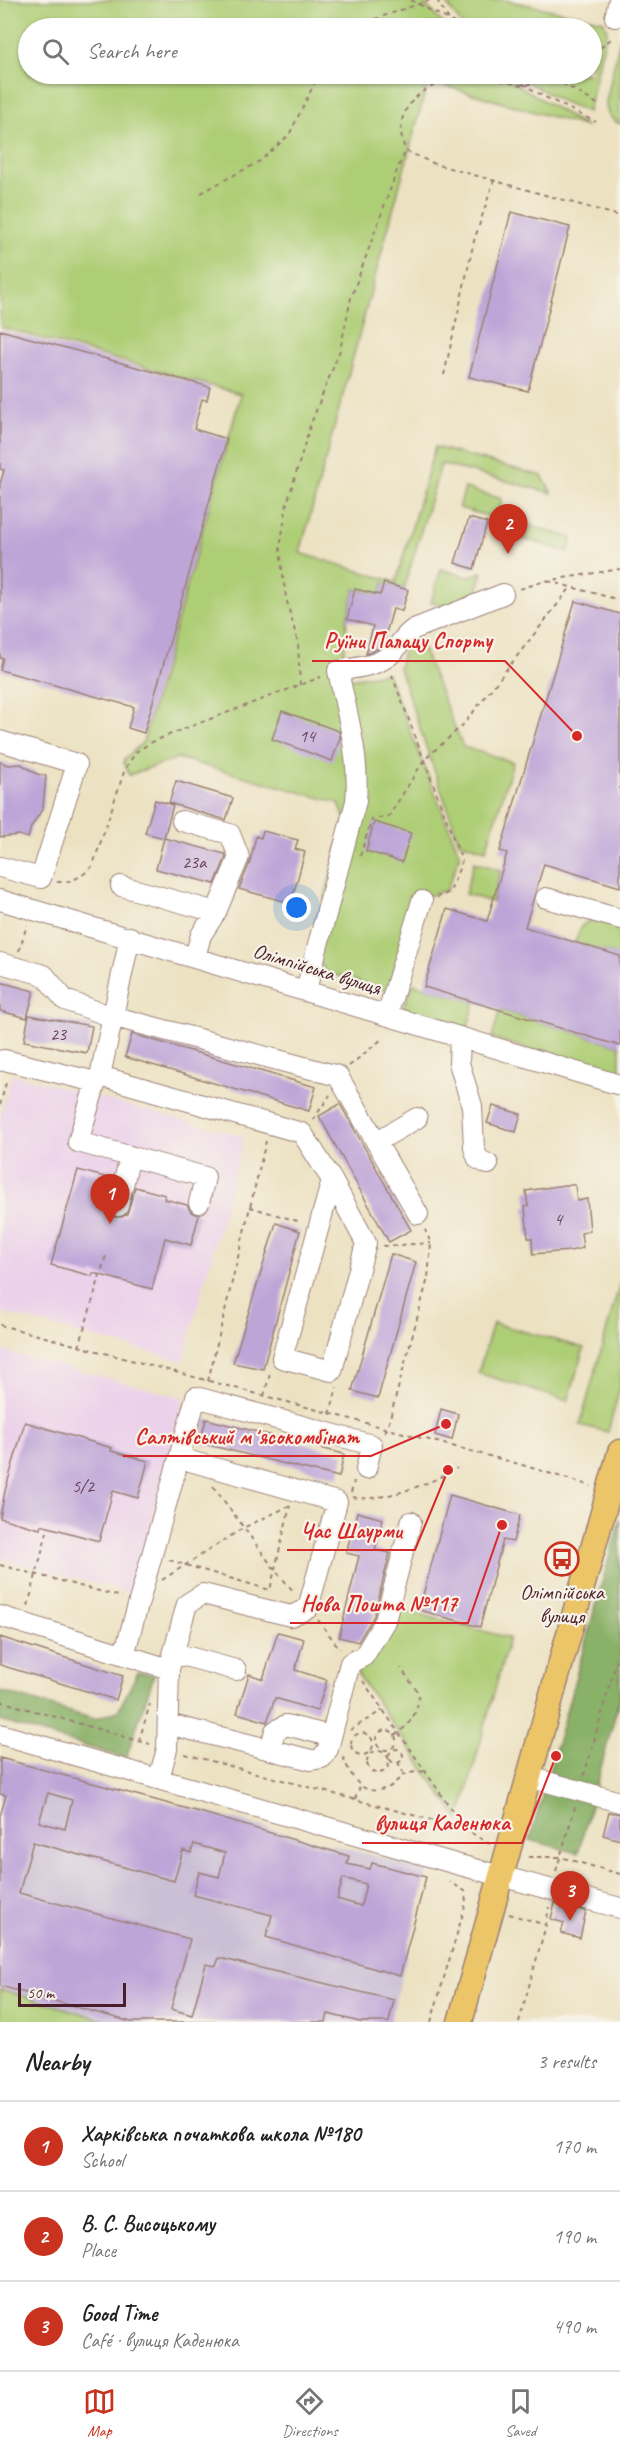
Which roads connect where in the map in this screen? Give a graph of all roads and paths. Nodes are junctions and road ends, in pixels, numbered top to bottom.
1 (411, 0) edge
2 (430, 0) edge
3 (437, 0) edge
4 (418, 4) junction
5 (378, 18) edge
6 (444, 18) edge
7 (448, 18) edge
8 (611, 39) dead end
9 (602, 46) edge
10 (314, 84) edge
11 (436, 84) edge
12 (514, 84) edge
13 (523, 84) edge
14 (529, 84) edge
15 (563, 84) edge
16 (526, 86) junction
17 (599, 105) dead end
18 (596, 122) dead end
19 (406, 151) junction
20 (494, 180) junction
21 (201, 193) dead end
22 (620, 216) edge
23 (444, 375) dead end
24 (620, 569) edge
25 (547, 580) junction
26 (571, 587) junction
27 (503, 594) joint
28 (620, 600) edge
29 (386, 659) junction
30 (338, 671) junction
31 (300, 685) junction
32 (0, 741) edge
33 (424, 760) junction
34 (182, 821) dead end
35 (355, 863) dead end
36 (0, 867) edge
37 (41, 879) junction
38 (121, 886) dead end
39 (546, 898) dead end
40 (0, 900) edge
41 (422, 901) joint
42 (216, 912) junction
43 (620, 919) edge
44 (25, 931) dead end
45 (130, 937) junction
46 (195, 957) junction
47 (9, 959) edge
48 (306, 990) junction
49 (387, 1015) junction
50 (112, 1016) junction
51 (460, 1037) junction
52 (382, 1039) dead end
53 (6, 1062) edge
54 (347, 1067) dead end
55 (98, 1079) junction
56 (620, 1085) edge
57 (0, 1105) edge
58 (417, 1118) dead end
59 (270, 1123) junction
60 (376, 1142) junction
61 (130, 1156) junction
62 (488, 1164) dead end
63 (332, 1179) junction
64 (199, 1203) dead end
65 (118, 1206) dead end
66 (418, 1214) joint
67 (431, 1243) junction
68 (374, 1247) dead end
69 (107, 1252) dead end
70 (0, 1325) edge
71 (79, 1347) junction
72 (339, 1380) dead end
73 (208, 1381) junction
74 (330, 1414) junction
75 (387, 1429) junction
76 (372, 1445) junction
77 (620, 1452) edge
78 (179, 1458) junction
79 (366, 1468) dead end
80 (457, 1468) dead end
81 (564, 1479) dead end
82 (208, 1480) dead end
83 (350, 1496) dead end
84 (411, 1522) dead end
85 (48, 1528) dead end
86 (243, 1528) junction
87 (164, 1558) dead end
88 (0, 1565) edge
89 (186, 1565) junction
90 (275, 1570) junction
91 (36, 1575) junction
92 (157, 1584) dead end
93 (139, 1602) junction
94 (308, 1608) junction
95 (0, 1616) edge
96 (24, 1624) junction
97 (620, 1649) edge
98 (124, 1655) junction
99 (171, 1661) junction
100 (350, 1663) junction
101 (401, 1668) dead end
102 (236, 1670) dead end
103 (0, 1701) edge
104 (383, 1710) junction
105 (168, 1724) junction
106 (398, 1732) junction
107 (0, 1734) edge
108 (339, 1734) junction
109 (394, 1735) junction
110 (375, 1740) junction
111 (167, 1749) junction
112 (270, 1749) junction
113 (393, 1749) junction
114 (383, 1751) junction
115 (342, 1753) dead end
116 (370, 1753) junction
117 (389, 1759) junction
118 (398, 1762) junction
119 (425, 1772) junction
120 (404, 1775) junction
121 (528, 1777) junction
122 (159, 1778) junction
123 (360, 1786) junction
124 (580, 1790) junction
125 (355, 1799) junction
126 (620, 1802) edge
127 (465, 1829) junction
128 (490, 1844) dead end
129 (528, 1857) dead end
130 (560, 1857) junction
131 (556, 1871) dead end
132 (620, 1874) edge
133 (501, 1876) junction
134 (450, 1882) dead end
135 (549, 1907) dead end
136 (620, 1908) edge
137 (509, 1914) dead end
138 (546, 1925) junction
139 (431, 2022) edge
140 (460, 2022) edge
141 (519, 2022) edge

1 - 4 path
2 - 4 path
3 - 7 path
4 - 5 path
4 - 6 path
8 - 9 path
10 - 21 path
11 - 19 path
12 - 16 path
13 - 16 path
14 - 16 path
15 - 17 path
16 - 18 path
19 - 20 path
19 - 31 path
20 - 22 path
20 - 23 path
24 - 25 path
25 - 26 path
25 - 27 path
26 - 28 path
26 - 33 path
27 - 29 street
29 - 30 street
29 - 33 path
30 - 31 path
30 - 48 street
31 - 37 path
32 - 37 street
33 - 35 path
33 - 41 path
34 - 42 street
36 - 37 street
38 - 42 street
39 - 43 street
40 - 45 street, Олімпійська вулиця
41 - 49 street
42 - 46 street
44 - 47 path
45 - 46 street, Олімпійська вулиця
45 - 50 street
46 - 48 street, Олімпійська вулиця
47 - 50 street
48 - 49 street, Олімпійська вулиця
49 - 51 street, Олімпійська вулиця
50 - 55 street
50 - 60 street
51 - 56 street, Олімпійська вулиця
51 - 62 street
52 - 54 path
53 - 55 street
53 - 57 path
55 - 59 street
55 - 61 street
58 - 60 street
59 - 63 street
59 - 73 path
60 - 66 street
61 - 64 street
61 - 65 street
63 - 63 street
66 - 67 path
67 - 68 path
67 - 75 path
69 - 71 path
70 - 71 path
71 - 73 path
72 - 74 path
73 - 74 path
74 - 75 path
75 - 76 path
75 - 81 path
76 - 78 street
76 - 79 street
77 - 121 main road
78 - 93 street
78 - 94 street
80 - 83 path
82 - 86 path
84 - 100 street
85 - 91 path
86 - 89 path
86 - 90 path
86 - 90 path
87 - 89 path
88 - 91 path
89 - 90 path
89 - 92 path
90 - 94 path
91 - 93 path
91 - 96 path
93 - 98 street
94 - 99 street
94 - 100 path
95 - 96 street
96 - 98 street
97 - 124 path
98 - 99 street
99 - 102 street
99 - 105 street
100 - 104 path
100 - 108 street
101 - 106 path
103 - 111 path
104 - 106 path
104 - 108 path
105 - 111 street
105 - 112 street
106 - 109 path
106 - 119 path
107 - 122 street
108 - 112 street
108 - 112 street
109 - 110 path
109 - 113 path
110 - 114 path
110 - 116 path
110 - 116 path
111 - 122 street
111 - 125 path
113 - 114 path
113 - 117 path
113 - 118 path
114 - 116 path
114 - 117 path
115 - 123 path
116 - 117 path
117 - 118 path
118 - 120 path
119 - 120 path
119 - 127 path
120 - 123 path
121 - 124 street
121 - 133 main road
122 - 133 street
123 - 125 path
124 - 126 street
124 - 130 path
125 - 127 path
127 - 128 path
129 - 130 path
130 - 131 path
130 - 132 path
133 - 136 street
133 - 140 main road
134 - 139 path
135 - 138 path
137 - 138 path
138 - 141 path

